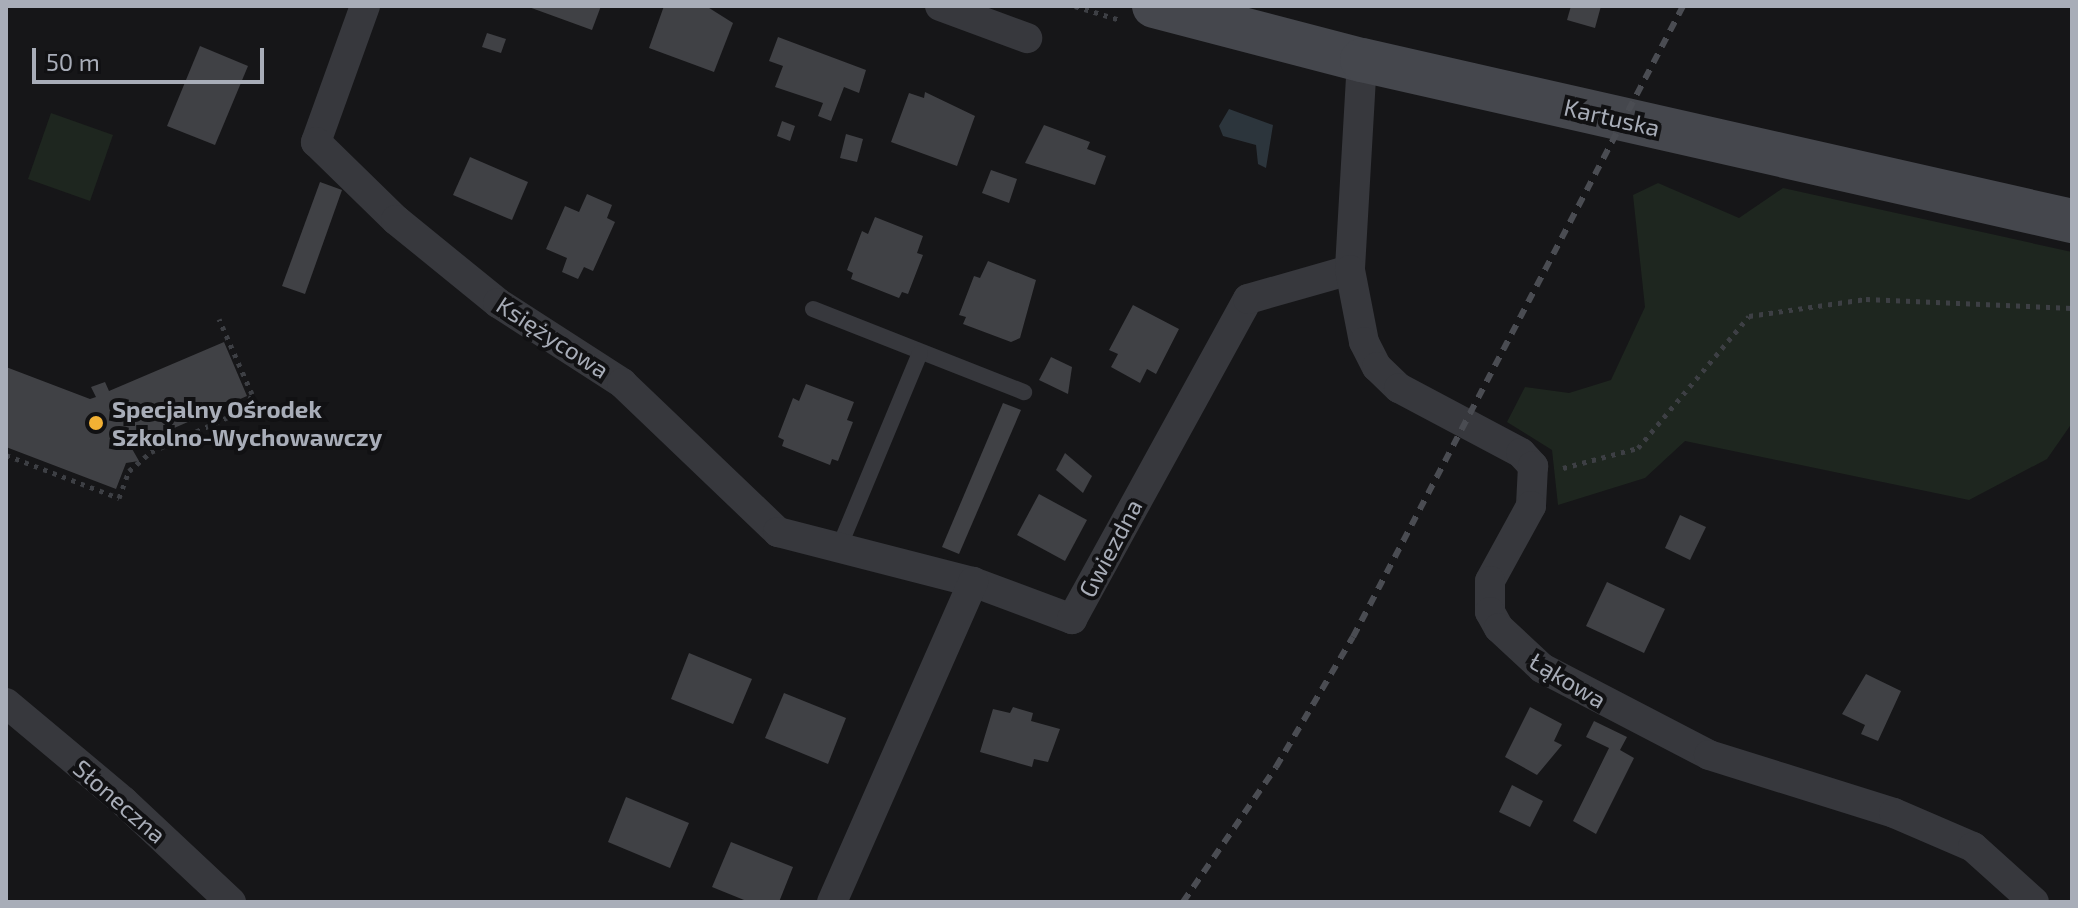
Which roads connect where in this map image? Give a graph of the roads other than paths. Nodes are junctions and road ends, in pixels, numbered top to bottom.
1 (365, 6) edge
2 (940, 6) edge
3 (1154, 6) edge
4 (1027, 38) dead end
5 (1362, 60) junction
6 (2072, 221) edge
7 (1350, 270) junction
8 (813, 309) dead end
9 (920, 353) junction
10 (1024, 392) dead end
11 (838, 550) junction
12 (973, 582) junction
13 (6, 703) edge
14 (231, 902) edge
15 (832, 902) edge
16 (2034, 902) edge

1 - 11 street, Księżycowa
2 - 4 street
3 - 5 main road, Kartuska
5 - 6 main road, Kartuska
5 - 7 street
7 - 12 street, Gwiezdna
7 - 16 street, Łąkowa
8 - 9 lane
9 - 10 lane
9 - 11 lane
11 - 12 street, Księżycowa
12 - 15 street
13 - 14 street, Słoneczna

